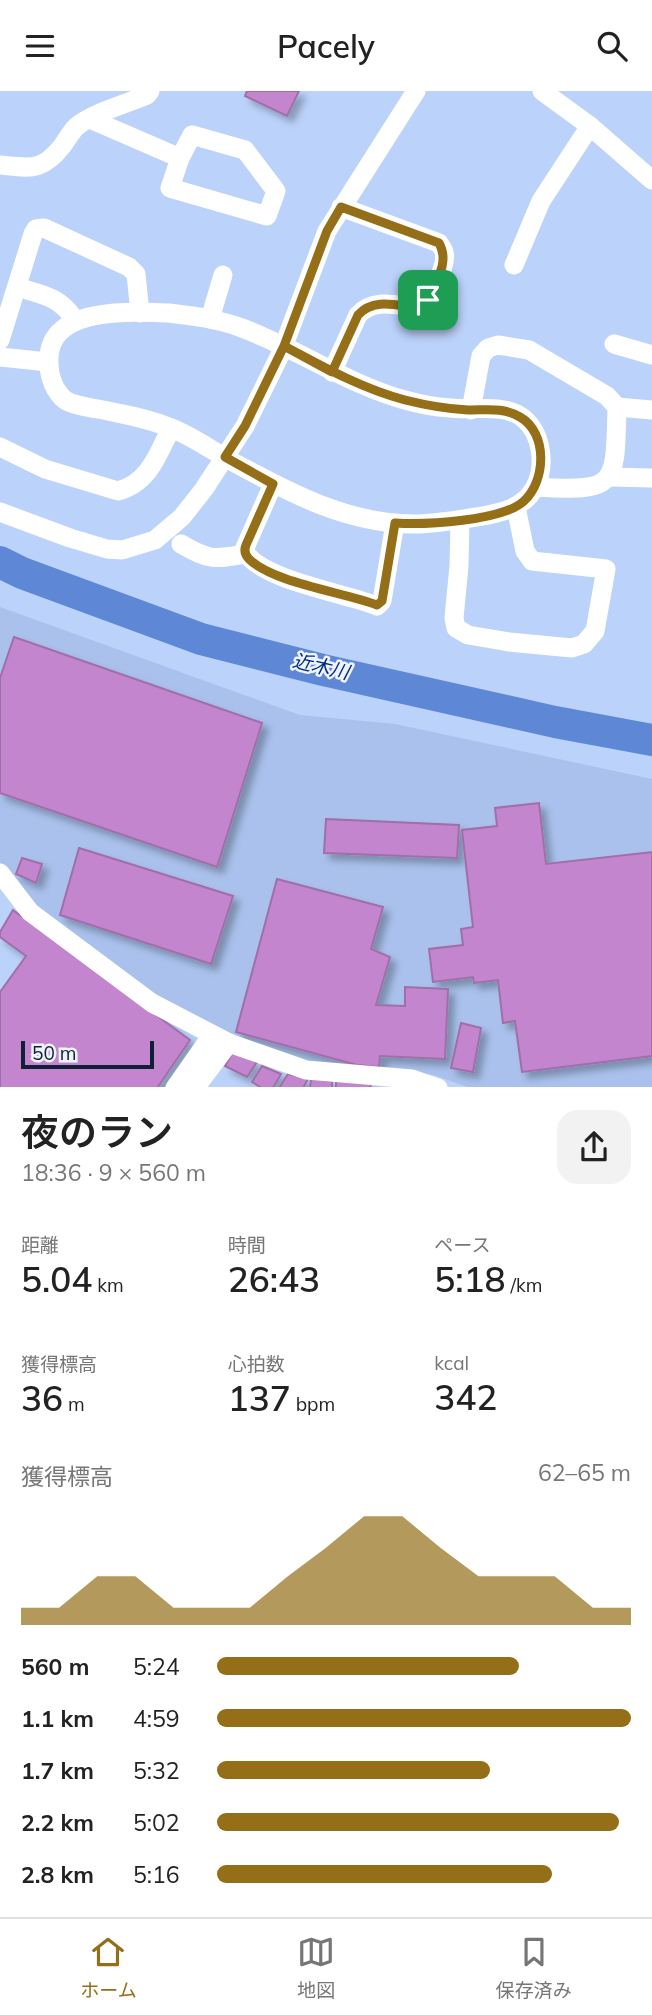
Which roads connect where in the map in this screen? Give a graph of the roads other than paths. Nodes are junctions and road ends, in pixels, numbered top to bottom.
1 (150, 91) edge
2 (416, 91) edge
3 (542, 91) edge
4 (90, 119) junction
5 (590, 126) junction
6 (180, 157) junction
7 (0, 165) edge
8 (652, 180) edge
9 (341, 207) junction
10 (514, 265) dead end
11 (223, 275) dead end
12 (17, 287) junction
13 (141, 313) junction
14 (210, 319) junction
15 (75, 320) junction
16 (0, 341) edge
17 (614, 344) dead end
18 (284, 346) junction
19 (652, 355) edge
20 (0, 357) edge
21 (48, 362) junction
22 (332, 372) junction
23 (617, 407) junction
24 (471, 410) junction
25 (652, 410) edge
26 (171, 428) junction
27 (0, 447) edge
28 (225, 457) junction
29 (609, 477) junction
30 (652, 478) edge
31 (273, 484) junction
32 (536, 487) junction
33 (516, 507) junction
34 (0, 512) edge
35 (460, 520) junction
36 (395, 523) junction
37 (181, 544) dead end
38 (246, 554) junction
39 (0, 873) edge
40 (221, 1039) junction
41 (412, 1083) edge
42 (175, 1087) edge
43 (195, 1087) edge
44 (438, 1087) edge

1 - 4 street
2 - 9 street
3 - 5 street
4 - 6 street
4 - 7 street
5 - 8 street
5 - 10 street
6 - 6 street
9 - 18 street
9 - 22 street
11 - 14 street
12 - 13 street
12 - 15 street
12 - 16 street
13 - 14 street
13 - 15 street
14 - 18 street
15 - 21 street
17 - 19 street
18 - 22 street
18 - 28 street
20 - 21 street
21 - 26 street
22 - 24 street
23 - 24 street
23 - 25 street
23 - 29 street
24 - 32 street
26 - 27 street
26 - 28 street
28 - 31 street
28 - 34 street
29 - 30 street
29 - 32 street
31 - 36 street
31 - 38 street
32 - 33 street
33 - 35 street
33 - 35 street
35 - 36 street
36 - 38 street
37 - 38 street
39 - 40 street
40 - 41 street
40 - 42 street
40 - 43 street
41 - 44 street

